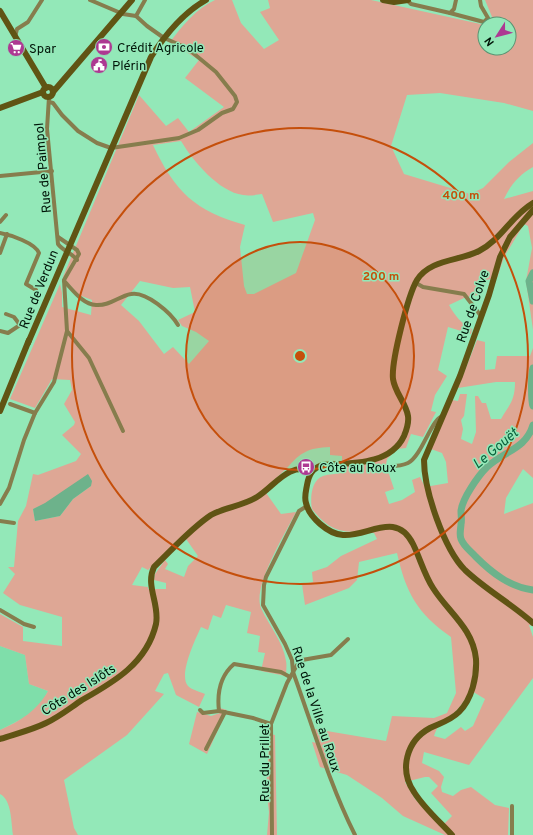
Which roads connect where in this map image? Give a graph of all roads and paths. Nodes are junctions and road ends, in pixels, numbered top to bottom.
1 (42, 0) edge
2 (90, 0) edge
3 (132, 0) edge
4 (145, 0) edge
5 (206, 0) edge
6 (383, 0) edge
7 (408, 0) edge
8 (456, 0) edge
9 (480, 0) edge
10 (0, 11) edge
11 (120, 12) junction
12 (450, 13) junction
13 (136, 16) junction
14 (8, 27) junction
15 (17, 29) junction
16 (15, 37) junction
17 (164, 38) junction
18 (49, 93) junction
19 (0, 108) edge
20 (111, 148) junction
21 (52, 171) junction
22 (0, 176) edge
23 (533, 203) edge
24 (533, 210) edge
25 (6, 215) dead end
26 (0, 222) edge
27 (0, 233) edge
28 (7, 234) junction
29 (58, 237) junction
30 (70, 244) junction
31 (67, 251) junction
32 (0, 253) edge
33 (77, 260) junction
34 (64, 280) junction
35 (416, 283) junction
36 (36, 290) dead end
37 (6, 314) dead end
38 (481, 316) junction
39 (178, 325) dead end
40 (0, 331) edge
41 (67, 331) junction
42 (10, 404) dead end
43 (0, 412) edge
44 (35, 413) junction
45 (443, 416) junction
46 (123, 431) dead end
47 (380, 467) dead end
48 (312, 471) junction
49 (0, 504) edge
50 (306, 506) junction
51 (0, 522) edge
52 (14, 523) dead end
53 (0, 610) edge
54 (533, 623) edge
55 (34, 627) dead end
56 (348, 639) dead end
57 (293, 672) junction
58 (290, 677) junction
59 (200, 710) dead end
60 (219, 711) junction
61 (225, 712) junction
62 (271, 724) junction
63 (0, 739) edge
64 (206, 749) dead end
65 (512, 806) dead end
66 (272, 835) edge
67 (355, 835) edge
68 (452, 835) edge
69 (512, 835) edge

1 - 15 street
2 - 11 street
3 - 11 main road
4 - 13 street
5 - 17 main road
6 - 7 main road
7 - 12 street
8 - 12 street
9 - 12 street
10 - 14 main road
11 - 13 street
11 - 18 main road
13 - 17 street
14 - 15 street
14 - 16 main road
15 - 16 street
16 - 18 main road
17 - 20 main road
17 - 20 street
18 - 19 main road
18 - 20 street
18 - 21 street, Rue de Paimpol
20 - 30 main road, Rue de Verdun
21 - 22 street
21 - 29 street, Rue de Paimpol
23 - 35 main road
24 - 38 main road, Rue de Colve
25 - 26 street
27 - 28 street
28 - 32 street
28 - 36 street
29 - 30 street
29 - 31 street, Rue de Paimpol
30 - 31 main road, Rue de Verdun
30 - 33 street
31 - 33 street
31 - 43 main road, Rue de Verdun
33 - 34 street
34 - 39 street
34 - 41 street
35 - 38 street
35 - 48 main road
37 - 40 street
38 - 45 main road, Rue de Colve
41 - 44 street
41 - 46 street
42 - 44 street
44 - 49 street
45 - 47 street
45 - 54 main road, Rue de Colve
48 - 50 main road
48 - 63 main road, Côte des Islôts
50 - 57 street, Rue de la Ville au Roux
50 - 68 main road
51 - 52 street
53 - 55 street
56 - 57 street, Rue du Prillet
57 - 58 street, Rue du Prillet
57 - 67 street, Rue de la Ville au Roux
58 - 60 street
58 - 62 street, Rue du Prillet
59 - 60 street
60 - 61 street
61 - 62 street
61 - 64 street
62 - 66 street, Rue du Prillet
65 - 69 street

